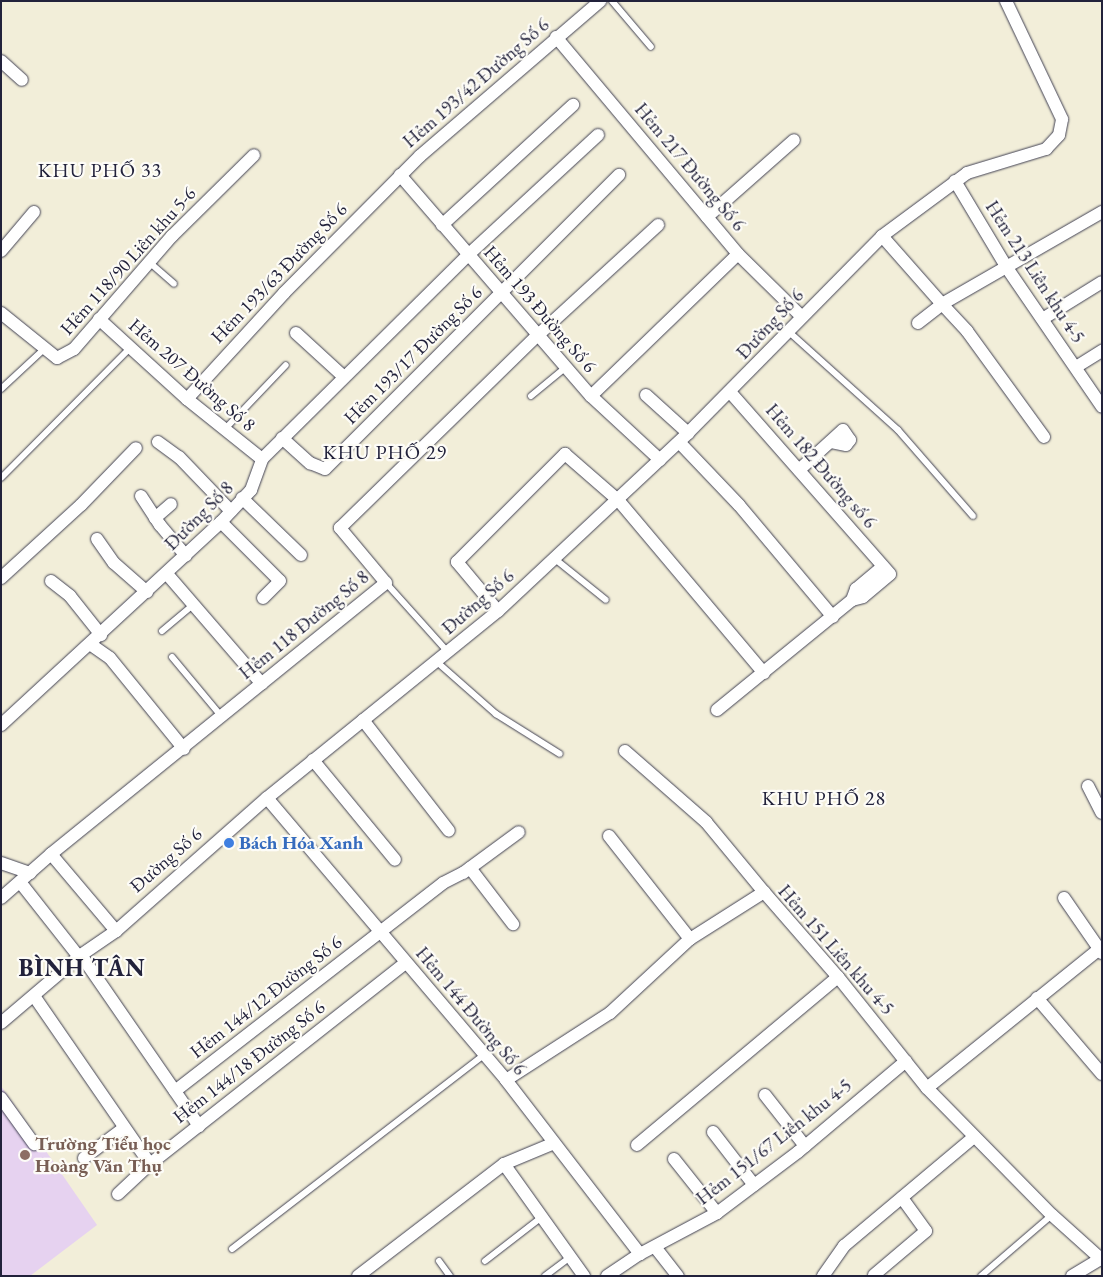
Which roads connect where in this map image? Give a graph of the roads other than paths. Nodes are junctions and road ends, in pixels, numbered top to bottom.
1 (600, 1) edge
2 (612, 1) edge
3 (1006, 1) edge
4 (556, 37) junction
5 (651, 47) dead end
6 (1, 61) edge
7 (22, 80) dead end
8 (573, 105) dead end
9 (598, 135) dead end
10 (794, 140) dead end
11 (254, 155) dead end
12 (400, 175) junction
13 (620, 176) dead end
14 (955, 181) junction
15 (34, 212) dead end
16 (1102, 212) edge
17 (707, 217) junction
18 (442, 225) junction
19 (658, 226) dead end
20 (882, 236) junction
21 (1, 251) edge
22 (738, 254) junction
23 (468, 255) junction
24 (149, 262) junction
25 (1007, 268) junction
26 (1102, 282) edge
27 (174, 284) dead end
28 (502, 294) junction
29 (942, 304) junction
30 (801, 316) junction
31 (3, 318) edge
32 (1044, 318) junction
33 (99, 319) junction
34 (918, 323) dead end
35 (788, 331) junction
36 (296, 333) dead end
37 (538, 336) junction
38 (130, 348) junction
39 (44, 349) junction
40 (1102, 351) edge
41 (286, 365) dead end
42 (566, 367) junction
43 (1076, 367) junction
44 (344, 377) junction
45 (1, 389) edge
46 (730, 392) junction
47 (646, 395) dead end
48 (531, 396) dead end
49 (591, 396) junction
50 (187, 399) junction
51 (1102, 407) edge
52 (225, 429) junction
53 (683, 437) junction
54 (1044, 437) dead end
55 (282, 438) junction
56 (158, 442) dead end
57 (830, 442) dead end
58 (136, 448) dead end
59 (262, 459) junction
60 (660, 460) junction
61 (798, 470) junction
62 (1, 478) edge
63 (142, 496) dead end
64 (242, 498) junction
65 (619, 501) junction
66 (171, 504) dead end
67 (231, 511) junction
68 (972, 516) dead end
69 (155, 518) junction
70 (221, 522) junction
71 (97, 539) dead end
72 (301, 555) dead end
73 (186, 556) junction
74 (555, 559) junction
75 (167, 574) junction
76 (1, 578) edge
77 (51, 581) dead end
78 (386, 582) junction
79 (147, 592) junction
80 (264, 598) dead end
81 (606, 600) dead end
82 (193, 605) junction
83 (498, 611) junction
84 (832, 617) junction
85 (162, 631) dead end
86 (101, 635) junction
87 (90, 644) junction
88 (449, 653) junction
89 (172, 657) dead end
90 (437, 662) junction
91 (764, 673) junction
92 (262, 684) junction
93 (717, 710) dead end
94 (222, 717) junction
95 (363, 720) junction
96 (1, 725) edge
97 (184, 749) junction
98 (625, 751) dead end
99 (560, 754) dead end
100 (313, 760) junction
101 (1088, 786) dead end
102 (267, 798) junction
103 (1102, 813) edge
104 (449, 831) dead end
105 (519, 832) dead end
106 (609, 836) dead end
107 (51, 854) junction
108 (395, 860) dead end
109 (1, 863) edge
110 (470, 868) junction
111 (30, 873) junction
112 (20, 882) junction
113 (764, 892) junction
114 (1, 898) edge
115 (1064, 898) dead end
116 (513, 924) dead end
117 (116, 931) junction
118 (380, 933) junction
119 (690, 939) junction
120 (1101, 950) edge
121 (80, 956) junction
122 (406, 963) junction
123 (838, 977) junction
124 (34, 996) junction
125 (1037, 998) junction
126 (1, 1023) edge
127 (484, 1055) junction
128 (906, 1061) junction
129 (1102, 1074) edge
130 (506, 1080) junction
131 (927, 1088) junction
132 (175, 1090) junction
133 (765, 1095) dead end
134 (1, 1098) edge
135 (199, 1126) junction
136 (124, 1128) junction
137 (713, 1132) dead end
138 (974, 1137) junction
139 (34, 1144) dead end
140 (552, 1144) junction
141 (636, 1145) dead end
142 (805, 1146) junction
143 (84, 1158) dead end
144 (674, 1159) dead end
145 (150, 1164) junction
146 (504, 1164) junction
147 (754, 1184) junction
148 (118, 1194) dead end
149 (902, 1198) junction
150 (717, 1213) junction
151 (1052, 1215) junction
152 (542, 1217) junction
153 (655, 1247) junction
154 (232, 1248) dead end
155 (640, 1254) junction
156 (570, 1256) junction
157 (1101, 1259) edge
158 (439, 1261) dead end
159 (485, 1261) dead end
160 (624, 1265) junction
161 (874, 1275) edge
162 (358, 1276) edge
163 (450, 1276) edge
164 (545, 1276) edge
165 (584, 1276) edge
166 (607, 1276) edge
167 (632, 1276) edge
168 (678, 1276) edge
169 (823, 1276) edge
170 (982, 1276) edge
171 (1072, 1276) edge

1 - 4 street, Hẻm 193/42 Đường Số 6
2 - 5 lane
3 - 14 street, Đường Số 6
4 - 12 street, Hẻm 193/42 Đường Số 6
4 - 17 street, Hẻm 217 Đường Số 6
6 - 7 street
8 - 18 street
9 - 23 street, Đường Số 8
10 - 17 street
11 - 24 street, Hẻm 118/90 Liên khu 5-6
12 - 18 street, Hẻm 193 Đường Số 6
12 - 50 street, Hẻm 193/63 Đường Số 6
13 - 28 street
14 - 20 street, Đường Số 6
14 - 25 street, Hẻm 213 Liên khu 4-5
15 - 21 street
16 - 25 street
17 - 22 street, Hẻm 217 Đường Số 6
18 - 23 street, Hẻm 193 Đường Số 6
19 - 37 street
20 - 29 street
20 - 30 street, Đường Số 6
22 - 30 street, Hẻm 217 Đường Số 6
22 - 49 street
23 - 28 street, Hẻm 193 Đường Số 6
23 - 44 street, Đường Số 8
24 - 27 lane
24 - 33 street, Hẻm 118/90 Liên khu 5-6
25 - 29 street
25 - 32 street, Hẻm 213 Liên khu 4-5
26 - 32 street
28 - 37 street, Hẻm 193 Đường Số 6
28 - 55 street, Hẻm 193/17 Đường Số 6
29 - 34 street
29 - 54 street
30 - 35 street, Đường Số 6
31 - 39 street, Hẻm 118/90 Liên khu 5-6
32 - 43 street, Hẻm 213 Liên khu 4-5
33 - 38 street, Hẻm 207 Đường Số 8
33 - 39 street, Hẻm 118/90 Liên khu 5-6
35 - 46 street, Đường Số 6
35 - 68 lane
36 - 44 street
37 - 42 street, Hẻm 193 Đường Số 6
37 - 78 street, Hẻm 118 Đường Số 8
38 - 50 street, Hẻm 207 Đường Số 8
38 - 62 lane
39 - 45 lane
40 - 43 street
41 - 52 lane
42 - 48 lane
42 - 49 street, Hẻm 193 Đường Số 6
43 - 51 street, Hẻm 213 Liên khu 4-5
44 - 55 street, Đường Số 8
46 - 53 street, Đường Số 6
46 - 61 street, Hẻm 182 Đường số 6
47 - 53 street
49 - 60 street, Hẻm 193 Đường Số 6
50 - 52 street, Hẻm 207 Đường Số 8
52 - 59 street, Hẻm 207 Đường Số 8
53 - 60 street, Đường Số 6
53 - 84 street
55 - 59 street, Đường Số 8
56 - 67 street
57 - 61 street
58 - 76 street
59 - 64 street, Đường Số 8
60 - 65 street, Đường Số 6
61 - 84 street, Hẻm 182 Đường số 6
63 - 69 street
64 - 67 street, Đường Số 8
64 - 72 street
65 - 74 street, Đường Số 6
65 - 83 street
65 - 91 street
66 - 69 street
67 - 70 street, Đường Số 8
69 - 73 street
70 - 73 street, Đường Số 8
70 - 80 street
71 - 79 street
73 - 75 street, Đường Số 8
74 - 81 lane
74 - 83 street, Đường Số 6
75 - 79 street, Đường Số 8
75 - 82 street
77 - 86 street
78 - 88 lane
78 - 92 street, Hẻm 118 Đường Số 8
79 - 86 street, Đường Số 8
82 - 85 lane
82 - 92 street
83 - 88 street, Đường Số 6
84 - 91 street
86 - 87 street, Đường Số 8
87 - 96 street, Đường Số 8
87 - 97 street
88 - 90 street, Đường Số 6
89 - 94 lane
90 - 95 street, Đường Số 6
90 - 99 lane
91 - 93 street
92 - 94 street, Hẻm 118 Đường Số 8
94 - 97 street, Hẻm 118 Đường Số 8
95 - 100 street, Đường Số 6
95 - 104 street
97 - 107 street, Hẻm 118 Đường Số 8
98 - 113 street
100 - 102 street, Đường Số 6
100 - 108 street
101 - 103 street
102 - 117 street, Đường Số 6
102 - 118 street, Hẻm 144 Đường Số 6
105 - 110 street, Hẻm 144/12 Đường Số 6
106 - 119 street
107 - 111 street, Hẻm 118 Đường Số 8
107 - 117 street
109 - 111 street
110 - 116 street
110 - 118 street, Hẻm 144/12 Đường Số 6
111 - 112 street, Hẻm 118 Đường Số 8
112 - 114 street, Hẻm 118 Đường Số 8
112 - 121 street
113 - 119 street, Hẻm 151 Liên khu 4-5
113 - 123 street, Hẻm 151 Liên khu 4-5
115 - 120 street
117 - 121 street, Đường Số 6
118 - 122 street, Hẻm 144 Đường Số 6
118 - 132 street, Hẻm 144/12 Đường Số 6
119 - 130 street, Hẻm 151 Liên khu 4-5
120 - 125 street
121 - 124 street, Đường Số 6
121 - 132 street
122 - 127 street, Hẻm 144 Đường Số 6
122 - 135 street, Hẻm 144/18 Đường Số 6
123 - 128 street, Hẻm 151 Liên khu 4-5
123 - 141 street
124 - 126 street, Đường Số 6
124 - 136 street
125 - 129 street
125 - 131 street
127 - 130 street, Hẻm 144 Đường Số 6
127 - 154 lane
128 - 131 street, Hẻm 151 Liên khu 4-5
128 - 142 street, Hẻm 151/67 Liên khu 4-5
130 - 140 street, Hẻm 144 Đường Số 6
131 - 138 street, Hẻm 151 Liên khu 4-5
132 - 135 street
133 - 142 street
134 - 139 street
135 - 145 street, Hẻm 144/18 Đường Số 6
136 - 143 street
136 - 145 street
137 - 147 street
138 - 149 street
138 - 151 street, Hẻm 151 Liên khu 4-5
140 - 146 street
140 - 155 street, Hẻm 144 Đường Số 6
142 - 147 street, Hẻm 151/67 Liên khu 4-5
144 - 150 street
145 - 148 street, Hẻm 144/18 Đường Số 6
146 - 152 street
146 - 162 street
147 - 150 street, Hẻm 151/67 Liên khu 4-5
149 - 161 street
149 - 169 street
150 - 153 street, Hẻm 151/67 Liên khu 4-5
151 - 157 street, Hẻm 151 Liên khu 4-5
151 - 170 lane
152 - 156 street
152 - 159 lane
153 - 155 street, Hẻm 151/67 Liên khu 4-5
153 - 168 street
155 - 160 street, Hẻm 151/67 Liên khu 4-5
156 - 164 lane
156 - 165 street
157 - 171 street
158 - 163 lane
160 - 166 street, Hẻm 151/67 Liên khu 4-5
160 - 167 street

